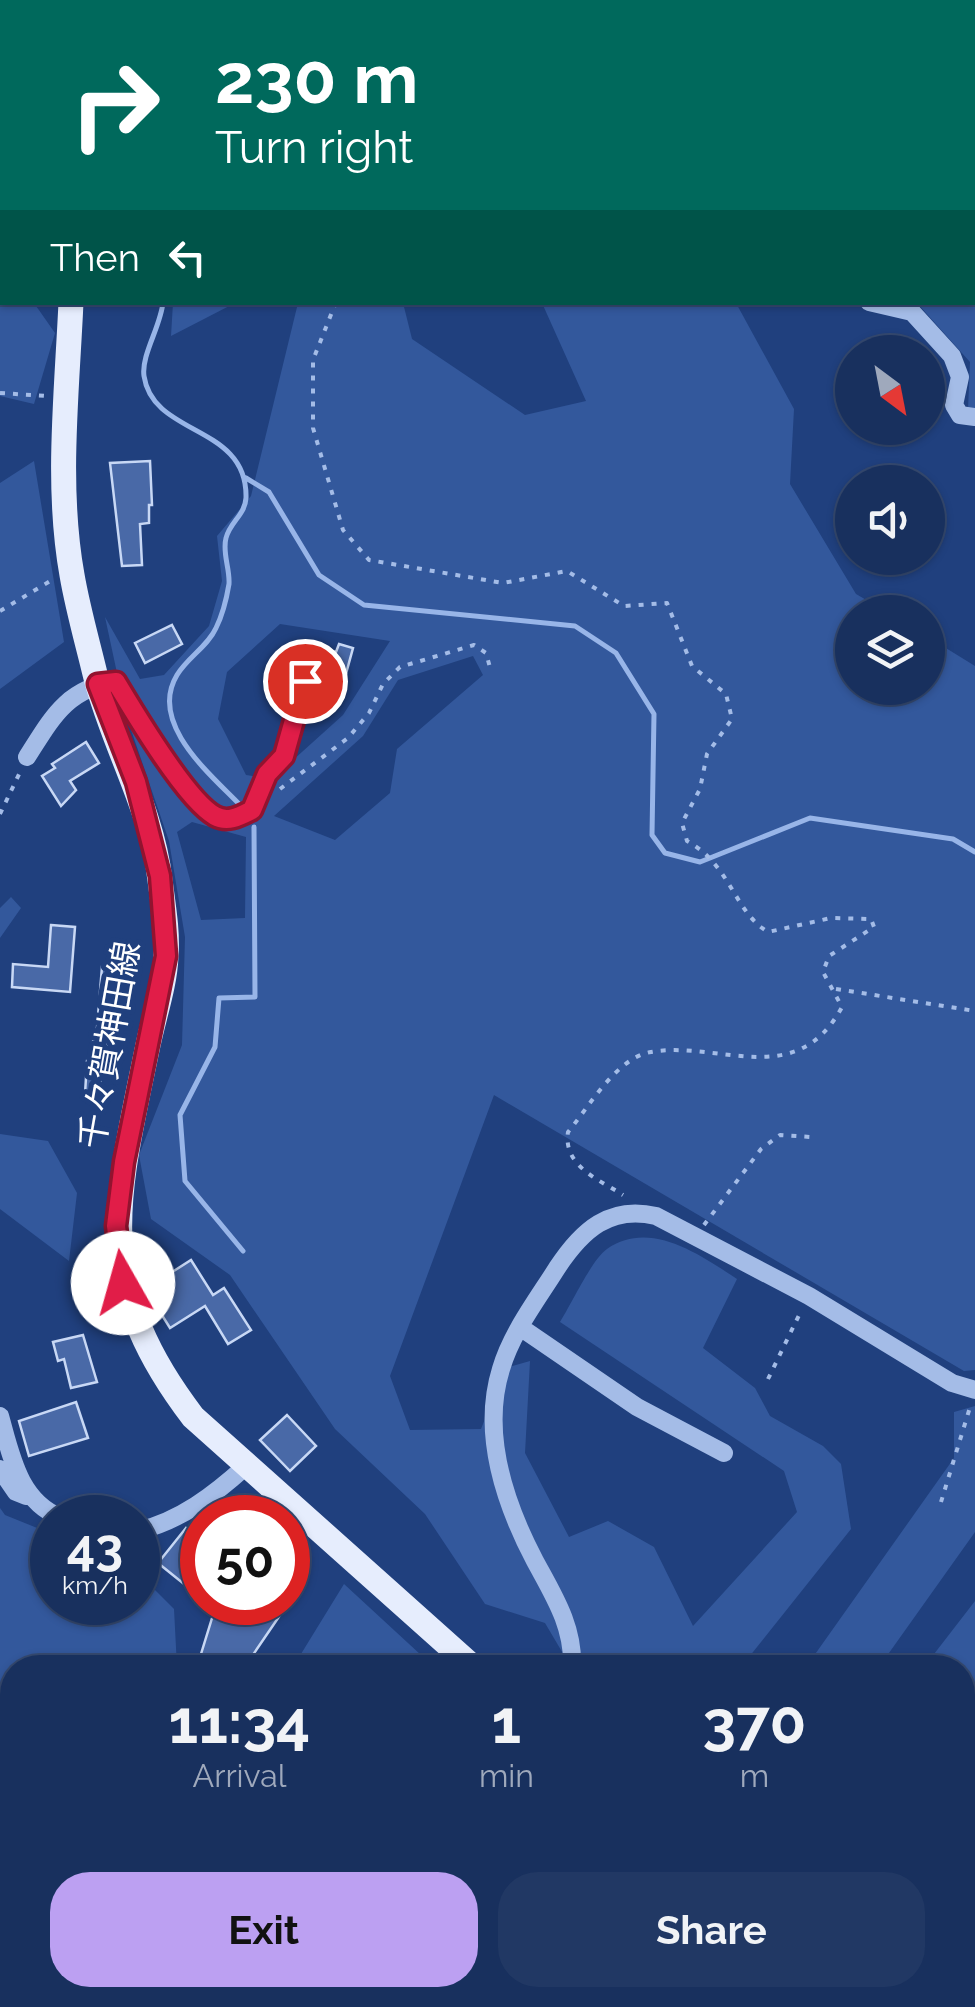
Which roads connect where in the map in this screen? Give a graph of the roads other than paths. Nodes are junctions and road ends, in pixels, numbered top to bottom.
1 (72, 305) edge
2 (882, 305) edge
3 (975, 417) edge
4 (305, 681) dead end
5 (98, 684) junction
6 (27, 757) road end
7 (520, 1327) junction
8 (975, 1390) edge
9 (0, 1416) edge
10 (724, 1453) dead end
11 (246, 1466) junction
12 (0, 1469) edge
13 (30, 1495) edge
14 (30, 1497) edge
15 (160, 1526) edge
16 (459, 1655) edge
17 (573, 1655) edge

1 - 5 main road, 千々賀神田線
2 - 3 street
4 - 5 street
5 - 6 street
5 - 11 main road, 千々賀神田線
7 - 8 street
7 - 10 street
7 - 17 street
9 - 13 street
11 - 15 street
11 - 16 main road, 千々賀神田線
12 - 14 street

